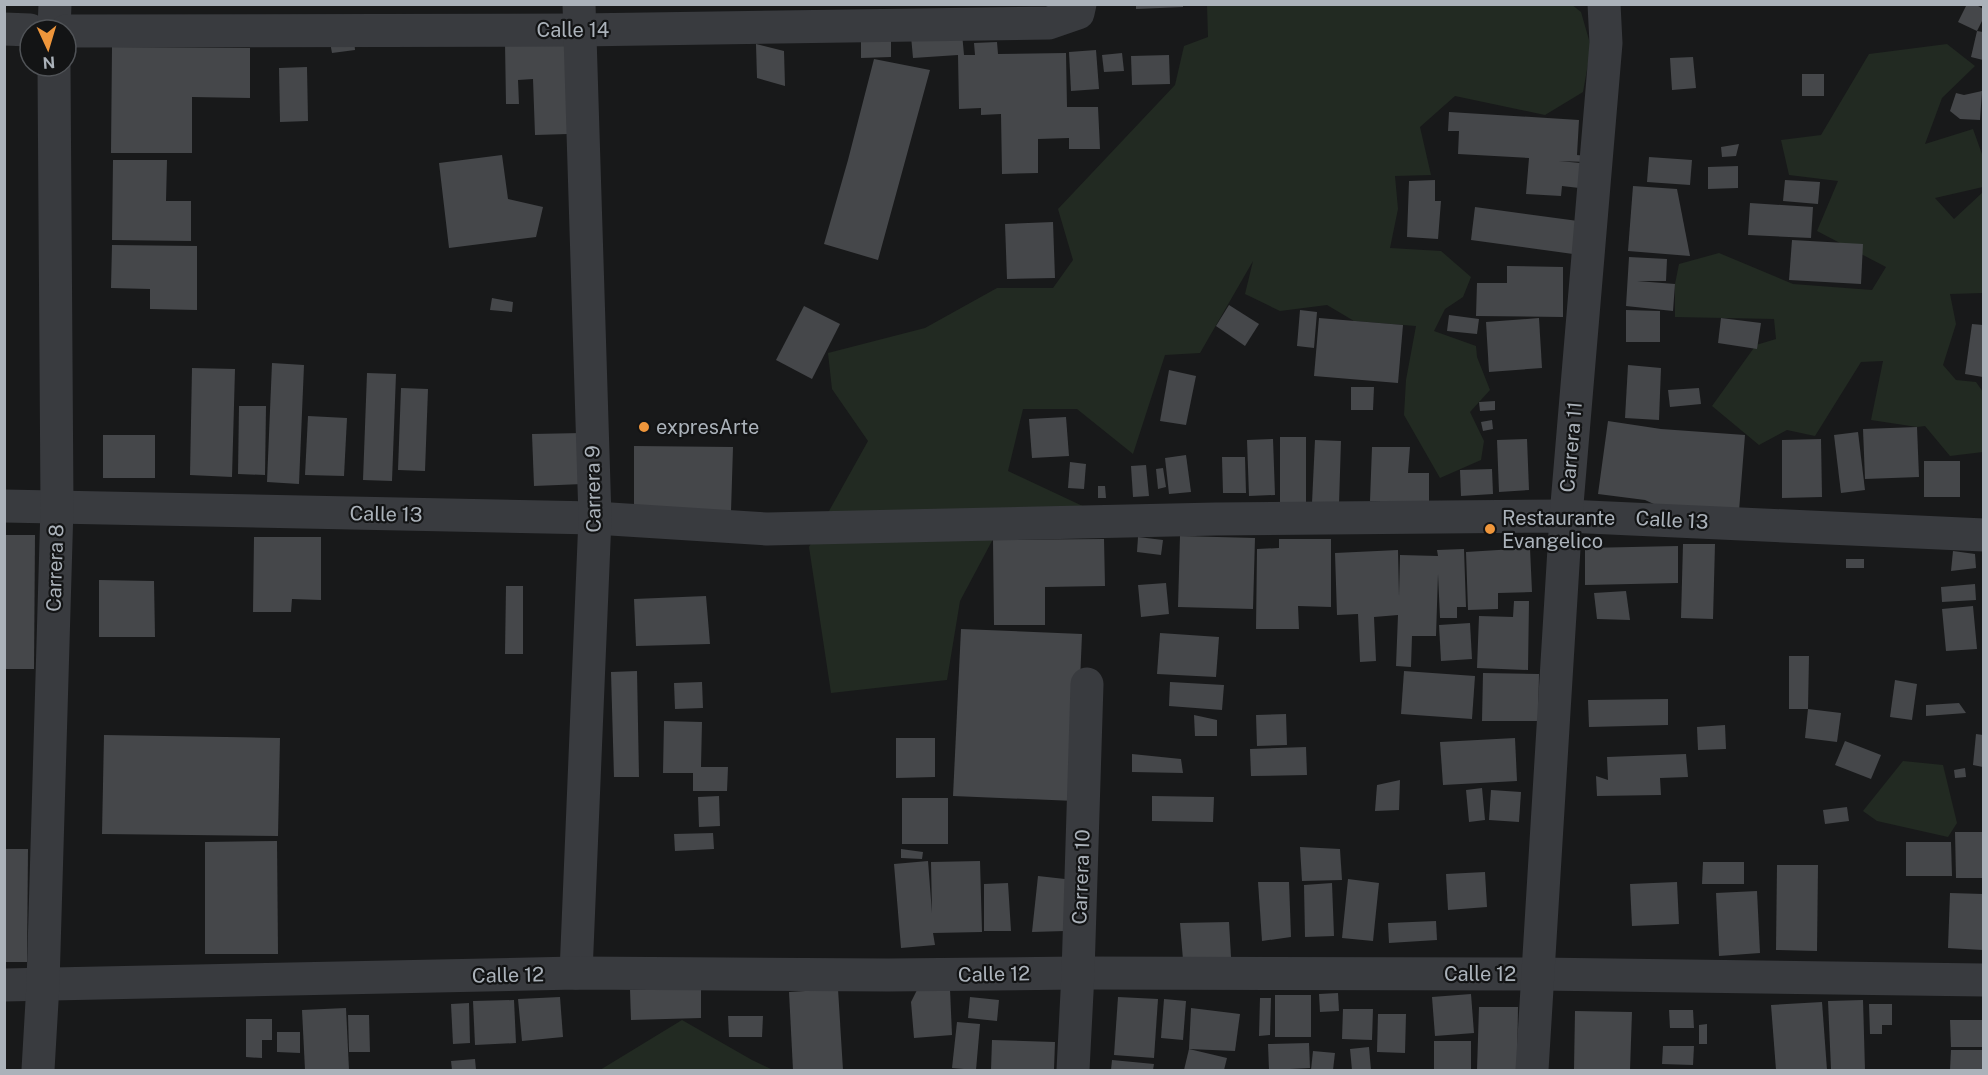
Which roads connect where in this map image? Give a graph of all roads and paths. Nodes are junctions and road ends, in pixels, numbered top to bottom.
1 (1604, 4) edge
2 (1079, 9) edge
3 (579, 17) edge
4 (78, 31) edge
5 (54, 78) edge
6 (4, 506) edge
7 (57, 507) junction
8 (1566, 516) junction
9 (595, 518) junction
10 (1983, 535) edge
11 (1087, 684) dead end
12 (576, 973) junction
13 (1078, 973) junction
14 (1538, 974) junction
15 (1983, 980) edge
16 (43, 984) junction
17 (4, 985) edge
18 (38, 1071) edge
19 (1073, 1071) edge
20 (1532, 1071) edge

1 - 8 street, Carrera 11
2 - 3 street, Calle 14
3 - 4 street, Calle 14
3 - 9 street, Carrera 9
5 - 7 street, Carrera 8
6 - 7 street, Calle 13
7 - 9 street, Calle 13
7 - 16 street, Carrera 8
8 - 9 street, Calle 13
8 - 10 street, Calle 13
8 - 14 street, Carrera 11
9 - 12 street, Carrera 9
11 - 13 street, Carrera 10
12 - 13 street, Calle 12
12 - 16 street, Calle 12
13 - 14 street, Calle 12
13 - 19 street, Carrera 10
14 - 15 street, Calle 12
14 - 20 street, Carrera 11
16 - 17 street, Calle 12
16 - 18 street, Carrera 8

